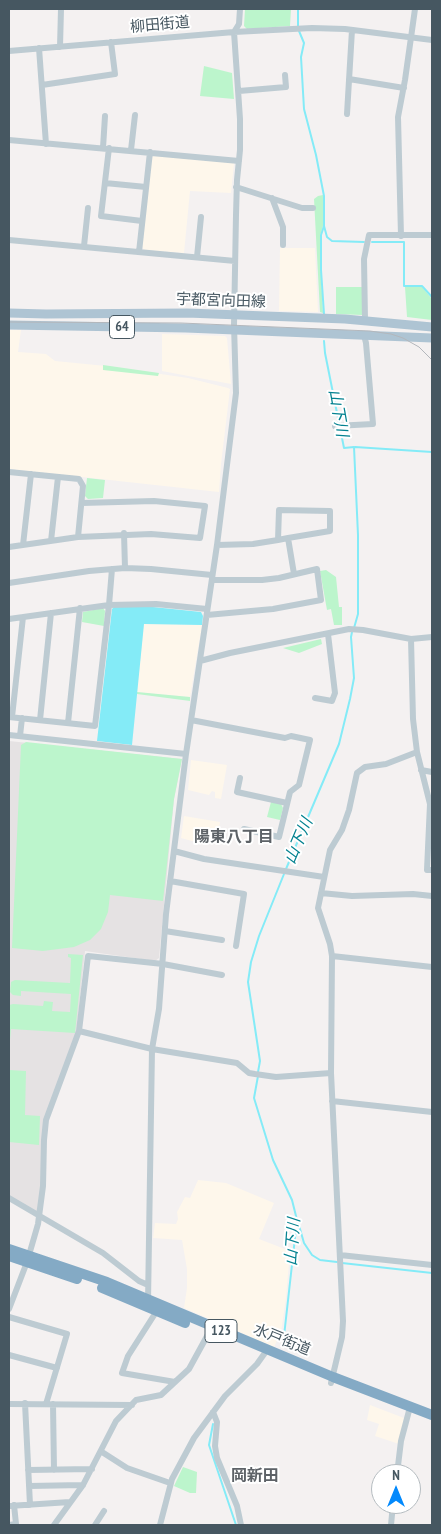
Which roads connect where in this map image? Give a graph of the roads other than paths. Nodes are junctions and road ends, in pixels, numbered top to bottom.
1 (61, 9) edge
2 (240, 9) edge
3 (415, 9) edge
4 (352, 30) junction
5 (234, 32) junction
6 (412, 37) junction
7 (432, 40) edge
8 (111, 42) junction
9 (60, 46) junction
10 (39, 48) junction
11 (9, 51) edge
12 (285, 74) dead end
13 (349, 79) junction
14 (42, 85) junction
15 (404, 88) junction
16 (239, 91) junction
17 (347, 114) dead end
18 (105, 116) dead end
19 (134, 116) dead end
20 (9, 140) edge
21 (46, 144) junction
22 (106, 148) junction
23 (131, 150) junction
24 (150, 152) junction
25 (239, 161) junction
26 (105, 183) junction
27 (146, 187) junction
28 (236, 187) junction
29 (272, 198) junction
30 (88, 208) dead end
31 (313, 208) dead end
32 (201, 217) dead end
33 (142, 221) junction
34 (432, 235) edge
35 (401, 236) junction
36 (9, 240) edge
37 (284, 245) dead end
38 (84, 246) junction
39 (139, 252) junction
40 (197, 257) junction
41 (235, 261) junction
42 (9, 313) edge
43 (234, 315) junction
44 (365, 320) junction
45 (9, 325) edge
46 (432, 327) edge
47 (235, 330) junction
48 (364, 336) junction
49 (432, 338) edge
50 (335, 426) dead end
51 (9, 472) edge
52 (31, 474) junction
53 (58, 477) junction
54 (82, 503) junction
55 (124, 534) junction
56 (78, 536) junction
57 (288, 538) junction
58 (278, 540) junction
59 (51, 541) junction
60 (23, 545) junction
61 (217, 546) junction
62 (9, 547) edge
63 (125, 568) junction
64 (112, 569) junction
65 (294, 574) junction
66 (212, 577) junction
67 (9, 583) edge
68 (109, 605) junction
69 (80, 608) junction
70 (207, 612) junction
71 (51, 613) junction
72 (22, 617) junction
73 (9, 619) edge
74 (328, 634) junction
75 (432, 637) edge
76 (411, 640) junction
77 (200, 661) junction
78 (315, 698) dead end
79 (10, 717) edge
80 (22, 718) junction
81 (40, 720) junction
82 (191, 720) junction
83 (68, 723) junction
84 (9, 735) edge
85 (20, 736) junction
86 (416, 752) junction
87 (186, 754) junction
88 (421, 770) junction
89 (432, 772) edge
90 (240, 778) dead end
91 (287, 804) junction
92 (244, 828) dead end
93 (174, 851) junction
94 (432, 870) edge
95 (324, 876) junction
96 (170, 881) junction
97 (321, 893) junction
98 (432, 896) edge
99 (165, 931) junction
100 (222, 940) dead end
101 (236, 946) dead end
102 (332, 956) junction
103 (163, 964) junction
104 (432, 967) edge
105 (222, 975) dead end
106 (79, 1031) junction
107 (152, 1049) junction
108 (331, 1073) junction
109 (332, 1101) junction
110 (432, 1112) edge
111 (9, 1198) edge
112 (39, 1216) junction
113 (9, 1249) edge
114 (9, 1256) edge
115 (340, 1256) junction
116 (28, 1258) junction
117 (432, 1265) edge
118 (148, 1285) junction
119 (154, 1305) junction
120 (9, 1310) edge
121 (9, 1317) edge
122 (210, 1330) junction
123 (265, 1353) junction
124 (9, 1355) edge
125 (56, 1368) junction
126 (332, 1380) junction
127 (175, 1382) junction
128 (25, 1403) junction
129 (9, 1404) edge
130 (50, 1404) junction
131 (132, 1405) junction
132 (409, 1410) junction
133 (213, 1412) junction
134 (432, 1415) edge
135 (432, 1422) edge
136 (102, 1452) junction
137 (399, 1464) edge
138 (92, 1469) junction
139 (28, 1470) junction
140 (54, 1470) junction
141 (170, 1483) junction
142 (83, 1485) junction
143 (29, 1486) junction
144 (70, 1502) junction
145 (30, 1505) junction
146 (12, 1506) edge
147 (104, 1511) dead end
148 (9, 1525) edge
149 (54, 1525) edge
150 (95, 1525) edge
151 (160, 1525) edge
152 (241, 1525) edge

1 - 9 street
2 - 5 street
3 - 6 street
4 - 5 street, 柳田街道
4 - 6 street, 柳田街道
4 - 13 street
5 - 8 street, 柳田街道
5 - 16 street
6 - 7 street, 柳田街道
6 - 15 street
8 - 9 street, 柳田街道
8 - 14 street
9 - 10 street, 柳田街道
10 - 11 street, 柳田街道
10 - 14 street
12 - 16 street
13 - 15 street
13 - 17 street
14 - 21 street
15 - 35 street
16 - 25 street
18 - 22 street
19 - 23 street
20 - 21 street
21 - 22 street
22 - 23 street
22 - 26 street
23 - 24 street
24 - 25 street
24 - 27 street
25 - 28 street
26 - 27 street
26 - 33 street
27 - 33 street
28 - 29 street
28 - 41 street
29 - 31 street
29 - 37 street
30 - 38 street
32 - 40 street
33 - 39 street
34 - 35 street
35 - 44 street
36 - 38 street
38 - 39 street
39 - 40 street
40 - 41 street
41 - 43 street
42 - 43 main road, 宇都宮向田線 / 64
43 - 44 main road, 宇都宮向田線 / 64
43 - 47 street
44 - 46 main road, 宇都宮向田線 / 64
45 - 47 main road, 宇都宮向田線 / 64
47 - 48 main road, 宇都宮向田線 / 64
47 - 61 street
48 - 49 main road, 宇都宮向田線 / 64
48 - 50 street
51 - 52 street
52 - 53 street
52 - 60 street
53 - 54 street
53 - 59 street
54 - 55 street
54 - 56 street
55 - 56 street
55 - 63 street
56 - 59 street
57 - 58 street
57 - 58 street
57 - 65 street
58 - 61 street
59 - 60 street
60 - 62 street
61 - 66 street
63 - 64 street
63 - 66 street
64 - 67 street
64 - 68 street
65 - 66 street
65 - 70 street
66 - 70 street
68 - 69 street
68 - 70 street
68 - 83 street
69 - 71 street
69 - 83 street
70 - 77 street
71 - 72 street
71 - 81 street
72 - 73 street
72 - 79 street
74 - 76 street
74 - 77 street
74 - 78 street
75 - 76 street
76 - 86 street
77 - 82 street
79 - 80 street
80 - 81 street
80 - 85 street
81 - 83 street
82 - 87 street
82 - 91 street
84 - 85 street
85 - 87 street
86 - 88 street
86 - 95 street
87 - 93 street
88 - 89 street
88 - 94 street
90 - 91 street
91 - 92 street
93 - 95 street
93 - 96 street
95 - 97 street
96 - 99 street
96 - 101 street
97 - 98 street
97 - 102 street
99 - 100 street
99 - 103 street
102 - 104 street
102 - 108 street
103 - 105 street
103 - 106 street
103 - 107 street
106 - 107 street
106 - 112 street
107 - 108 street
107 - 118 street
108 - 109 street
109 - 110 street
109 - 115 street
111 - 112 street
112 - 116 street
112 - 118 street
113 - 116 highway, 水戸街道 / 123
114 - 116 highway, 水戸街道 / 123
115 - 117 street
115 - 126 street
116 - 119 highway, 水戸街道 / 123
116 - 120 street
118 - 119 street
119 - 122 highway, 水戸街道 / 123
119 - 127 street
121 - 125 street
122 - 123 highway, 水戸街道 / 123
122 - 127 street
123 - 126 highway, 水戸街道 / 123
123 - 133 street
124 - 125 street
125 - 130 street
126 - 132 highway, 水戸街道 / 123
127 - 131 street
128 - 129 street
128 - 130 street
128 - 139 street
130 - 131 street
130 - 140 street
131 - 136 street
132 - 134 highway, 水戸街道 / 123
132 - 135 highway, 水戸街道 / 123
132 - 137 street
133 - 141 street
133 - 152 street
136 - 138 street
136 - 141 street
138 - 140 street
138 - 142 street
139 - 140 street
139 - 143 street
141 - 151 street
142 - 143 street
142 - 144 street
143 - 145 street
144 - 145 street
144 - 149 street
145 - 146 street
146 - 148 street
147 - 150 street

